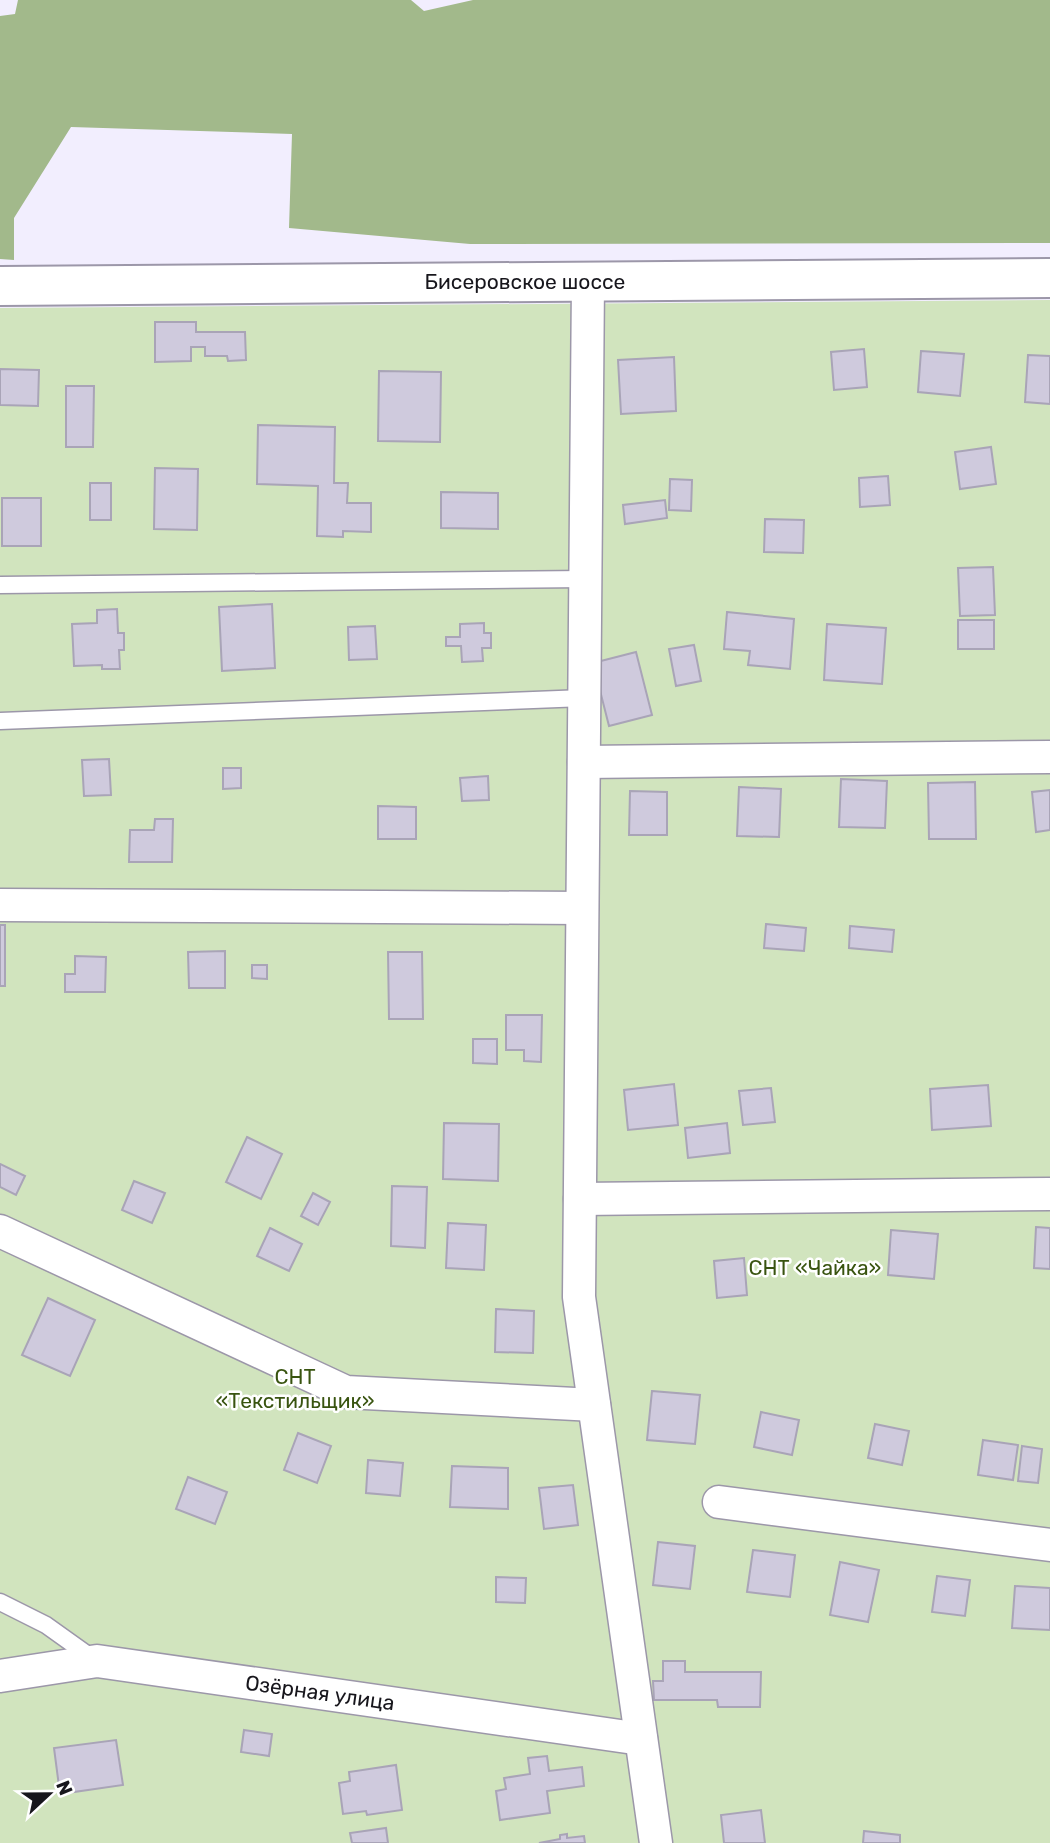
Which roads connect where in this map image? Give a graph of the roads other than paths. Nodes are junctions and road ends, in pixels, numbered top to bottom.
1 (1050, 278) edge
2 (588, 281) junction
3 (0, 286) edge
4 (585, 579) junction
5 (0, 585) edge
6 (584, 698) junction
7 (0, 721) edge
8 (1050, 757) edge
9 (584, 762) junction
10 (0, 905) edge
11 (582, 908) junction
12 (1050, 1194) edge
13 (580, 1199) junction
14 (0, 1231) edge
15 (594, 1405) junction
16 (719, 1502) dead end
17 (1050, 1545) edge
18 (0, 1602) edge
19 (97, 1661) junction
20 (0, 1676) edge
21 (641, 1739) junction
22 (656, 1843) edge

1 - 2 main road, Бисеровское шоссе
2 - 3 main road, Бисеровское шоссе
2 - 4 street
4 - 5 lane
4 - 6 street
6 - 7 lane
6 - 9 street
8 - 9 street
9 - 11 street
10 - 11 street
11 - 13 street
12 - 13 street
13 - 15 street
14 - 15 street
15 - 21 street
16 - 17 street
18 - 19 lane
19 - 20 street, Озёрная улица
19 - 21 street, Озёрная улица
21 - 22 street

